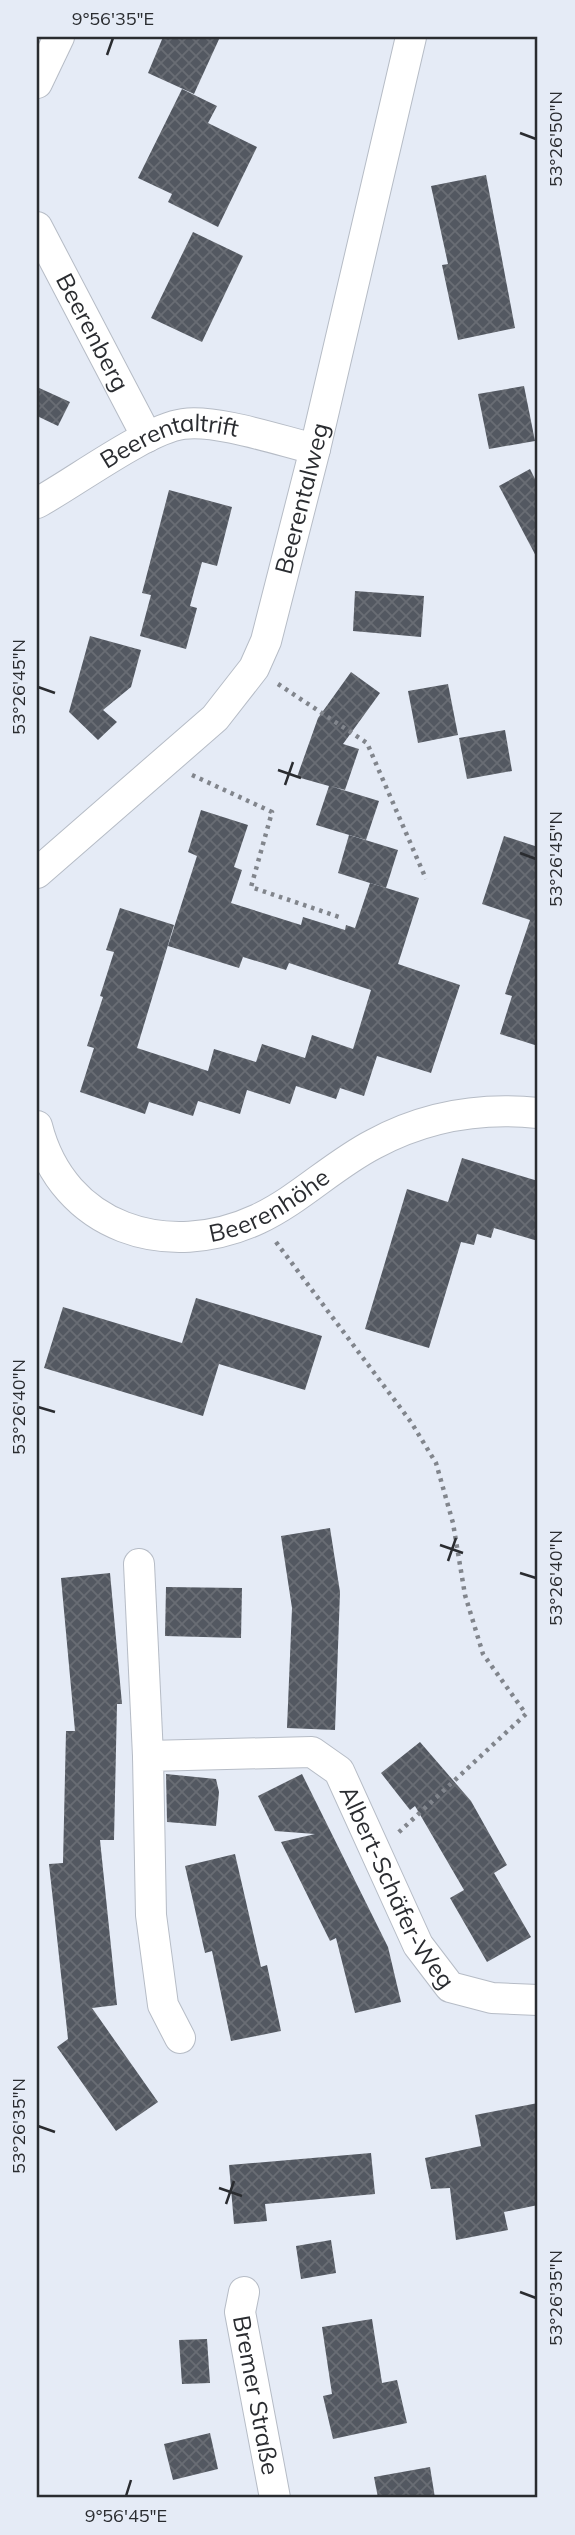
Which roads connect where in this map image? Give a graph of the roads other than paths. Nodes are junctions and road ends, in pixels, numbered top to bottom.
1 (58, 37) edge
2 (411, 37) edge
3 (37, 83) edge
4 (37, 227) edge
5 (147, 437) junction
6 (316, 449) junction
7 (37, 503) edge
8 (37, 873) edge
9 (538, 1113) edge
10 (37, 1126) edge
11 (139, 1564) dead end
12 (148, 1756) junction
13 (538, 2000) edge
14 (180, 2038) dead end
15 (244, 2292) dead end
16 (275, 2498) edge

1 - 3 street
2 - 6 street, Beerentalweg
4 - 5 street, Beerenberg
5 - 6 street, Beerentaltrift
5 - 7 street, Beerentaltrift
6 - 8 street, Beerentalweg
9 - 10 street, Beerenhöhe
11 - 12 street
12 - 13 street, Albert-Schäfer-Weg
12 - 14 street
15 - 16 street, Bremer Straße

